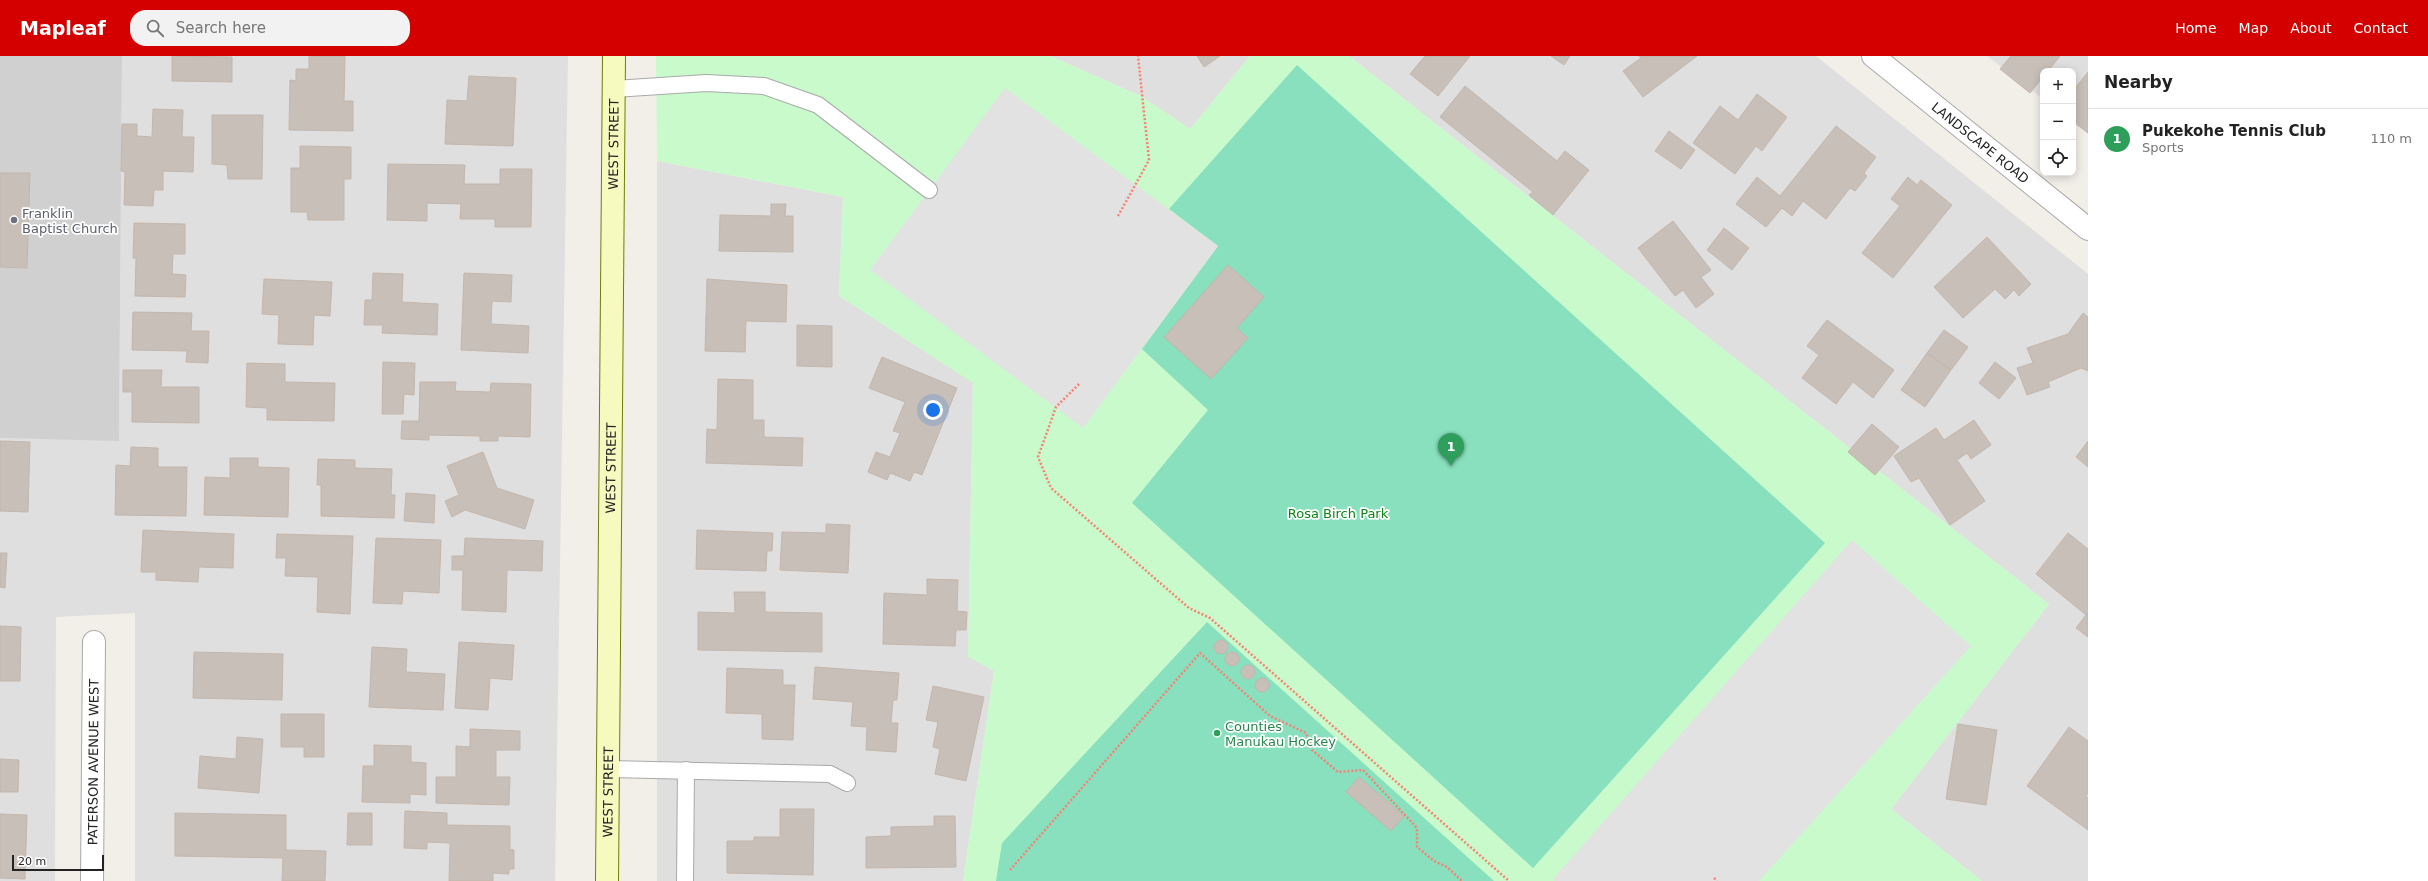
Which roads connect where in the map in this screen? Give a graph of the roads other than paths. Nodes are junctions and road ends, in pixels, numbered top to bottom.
1 (614, 56) edge
2 (1873, 56) edge
3 (614, 89) junction
4 (929, 190) dead end
5 (2088, 229) edge
6 (94, 642) dead end
7 (609, 769) junction
8 (686, 770) junction
9 (847, 783) dead end
10 (92, 881) edge
11 (608, 881) edge
12 (685, 881) edge

1 - 3 main road, WEST STREET
2 - 5 street, LANDSCAPE ROAD
3 - 4 lane
3 - 7 main road, WEST STREET
6 - 10 street, PATERSON AVENUE WEST
7 - 8 lane
7 - 11 main road, WEST STREET
8 - 9 lane
8 - 12 lane

